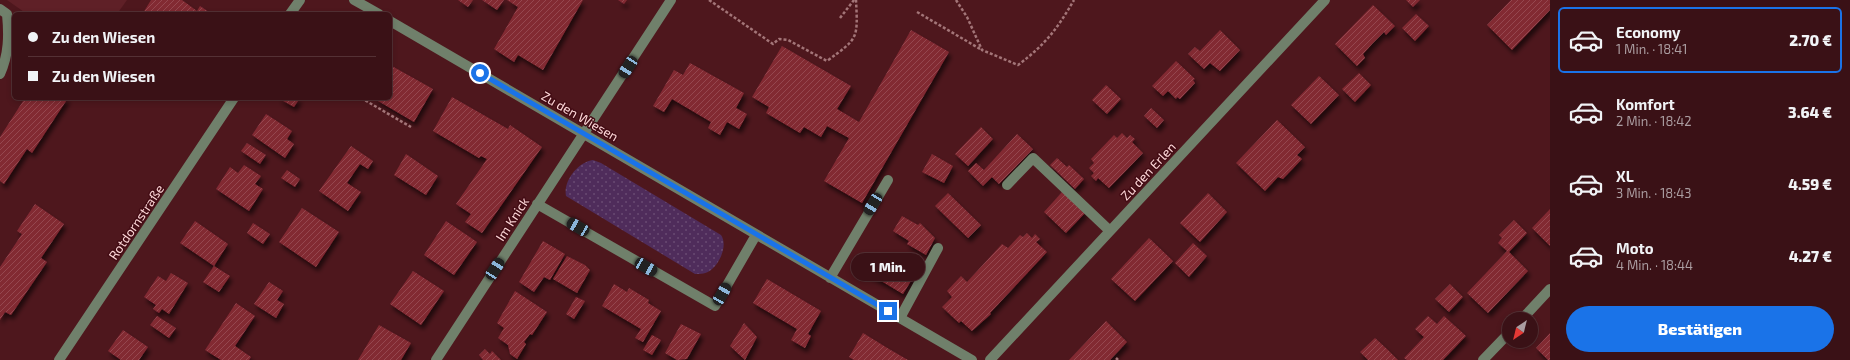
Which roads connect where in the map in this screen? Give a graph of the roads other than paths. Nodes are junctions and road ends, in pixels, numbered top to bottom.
1 (300, 0) edge
2 (354, 0) edge
3 (671, 0) edge
4 (1326, 0) edge
5 (0, 9) edge
6 (291, 12) edge
7 (375, 12) edge
8 (392, 22) edge
9 (0, 74) edge
10 (233, 100) edge
11 (584, 133) junction
12 (888, 180) dead end
13 (1007, 185) dead end
14 (537, 204) junction
15 (1110, 231) junction
16 (756, 235) junction
17 (938, 248) dead end
18 (830, 278) junction
19 (1550, 289) edge
20 (1529, 312) edge
21 (900, 318) junction
22 (1502, 340) edge
23 (59, 360) edge
24 (436, 360) edge
25 (972, 360) edge
26 (990, 360) edge
27 (1483, 360) edge

1 - 6 street
2 - 7 street
3 - 11 street, Im Knick
4 - 15 street, Zu den Erlen
5 - 9 street
8 - 11 street, Zu den Wiesen
10 - 23 street, Rotdornstraße
11 - 14 street, Im Knick
11 - 16 street, Zu den Wiesen
12 - 18 street
13 - 15 street
14 - 16 street
14 - 24 street, Im Knick
15 - 26 street, Zu den Erlen
16 - 18 street, Zu den Wiesen
17 - 21 street
18 - 21 street, Zu den Wiesen
19 - 20 street
21 - 25 street, Zu den Wiesen
22 - 27 street

